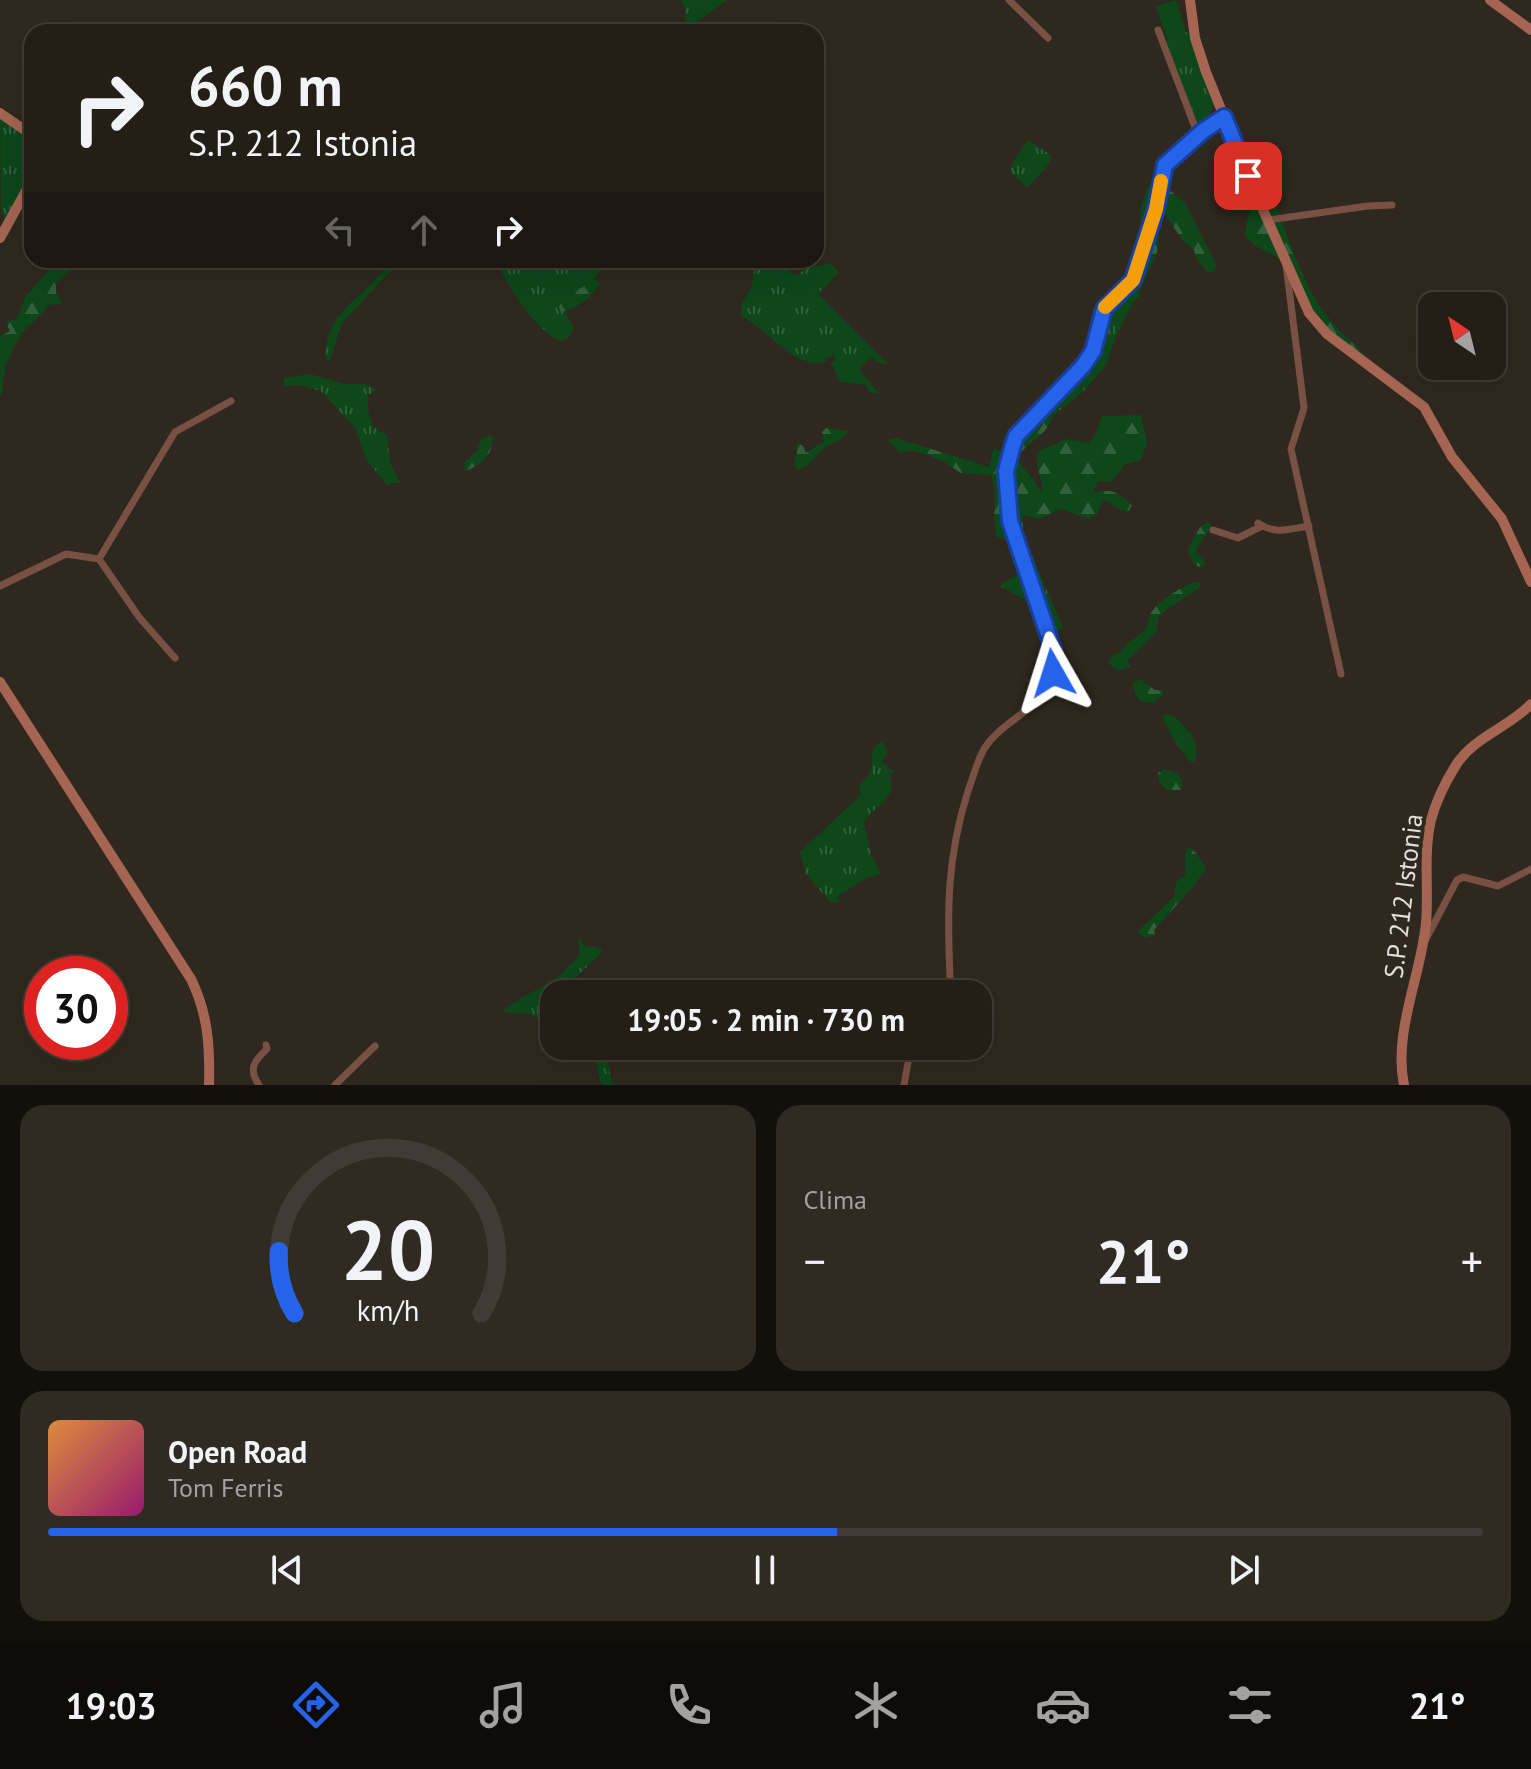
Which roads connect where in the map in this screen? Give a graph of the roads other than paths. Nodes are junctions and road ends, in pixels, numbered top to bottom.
1 (1009, 0) edge
2 (1190, 0) edge
3 (1490, 0) edge
4 (1158, 30) dead end
5 (1531, 30) edge
6 (1048, 38) dead end
7 (0, 113) edge
8 (1224, 117) junction
9 (24, 130) edge
10 (1198, 135) junction
11 (24, 194) edge
12 (1392, 205) dead end
13 (1268, 220) junction
14 (0, 238) edge
15 (1287, 263) junction
16 (231, 401) dead end
17 (1309, 526) junction
18 (1213, 530) dead end
19 (99, 559) junction
20 (1531, 582) edge
21 (0, 586) edge
22 (175, 658) dead end
23 (1341, 674) dead end
24 (0, 682) edge
25 (1531, 704) edge
26 (1531, 869) edge
27 (1422, 947) junction
28 (949, 980) edge
29 (266, 1045) dead end
30 (375, 1046) dead end
31 (908, 1060) edge
32 (209, 1085) edge
33 (259, 1085) edge
34 (335, 1085) edge
35 (904, 1085) edge
36 (1404, 1085) edge

1 - 6 street
2 - 8 main road
3 - 5 main road
4 - 10 street
7 - 9 main road
8 - 10 street
8 - 13 main road
10 - 28 street
11 - 14 main road
12 - 13 street
13 - 15 main road
15 - 17 street
15 - 20 main road
16 - 19 street
17 - 18 street
17 - 23 street
19 - 21 street
19 - 22 street
24 - 32 main road
25 - 27 main road, S.P. 212 Istonia
26 - 27 street
27 - 36 main road, S.P. 212 Istonia
29 - 33 street
30 - 34 street
31 - 35 street

